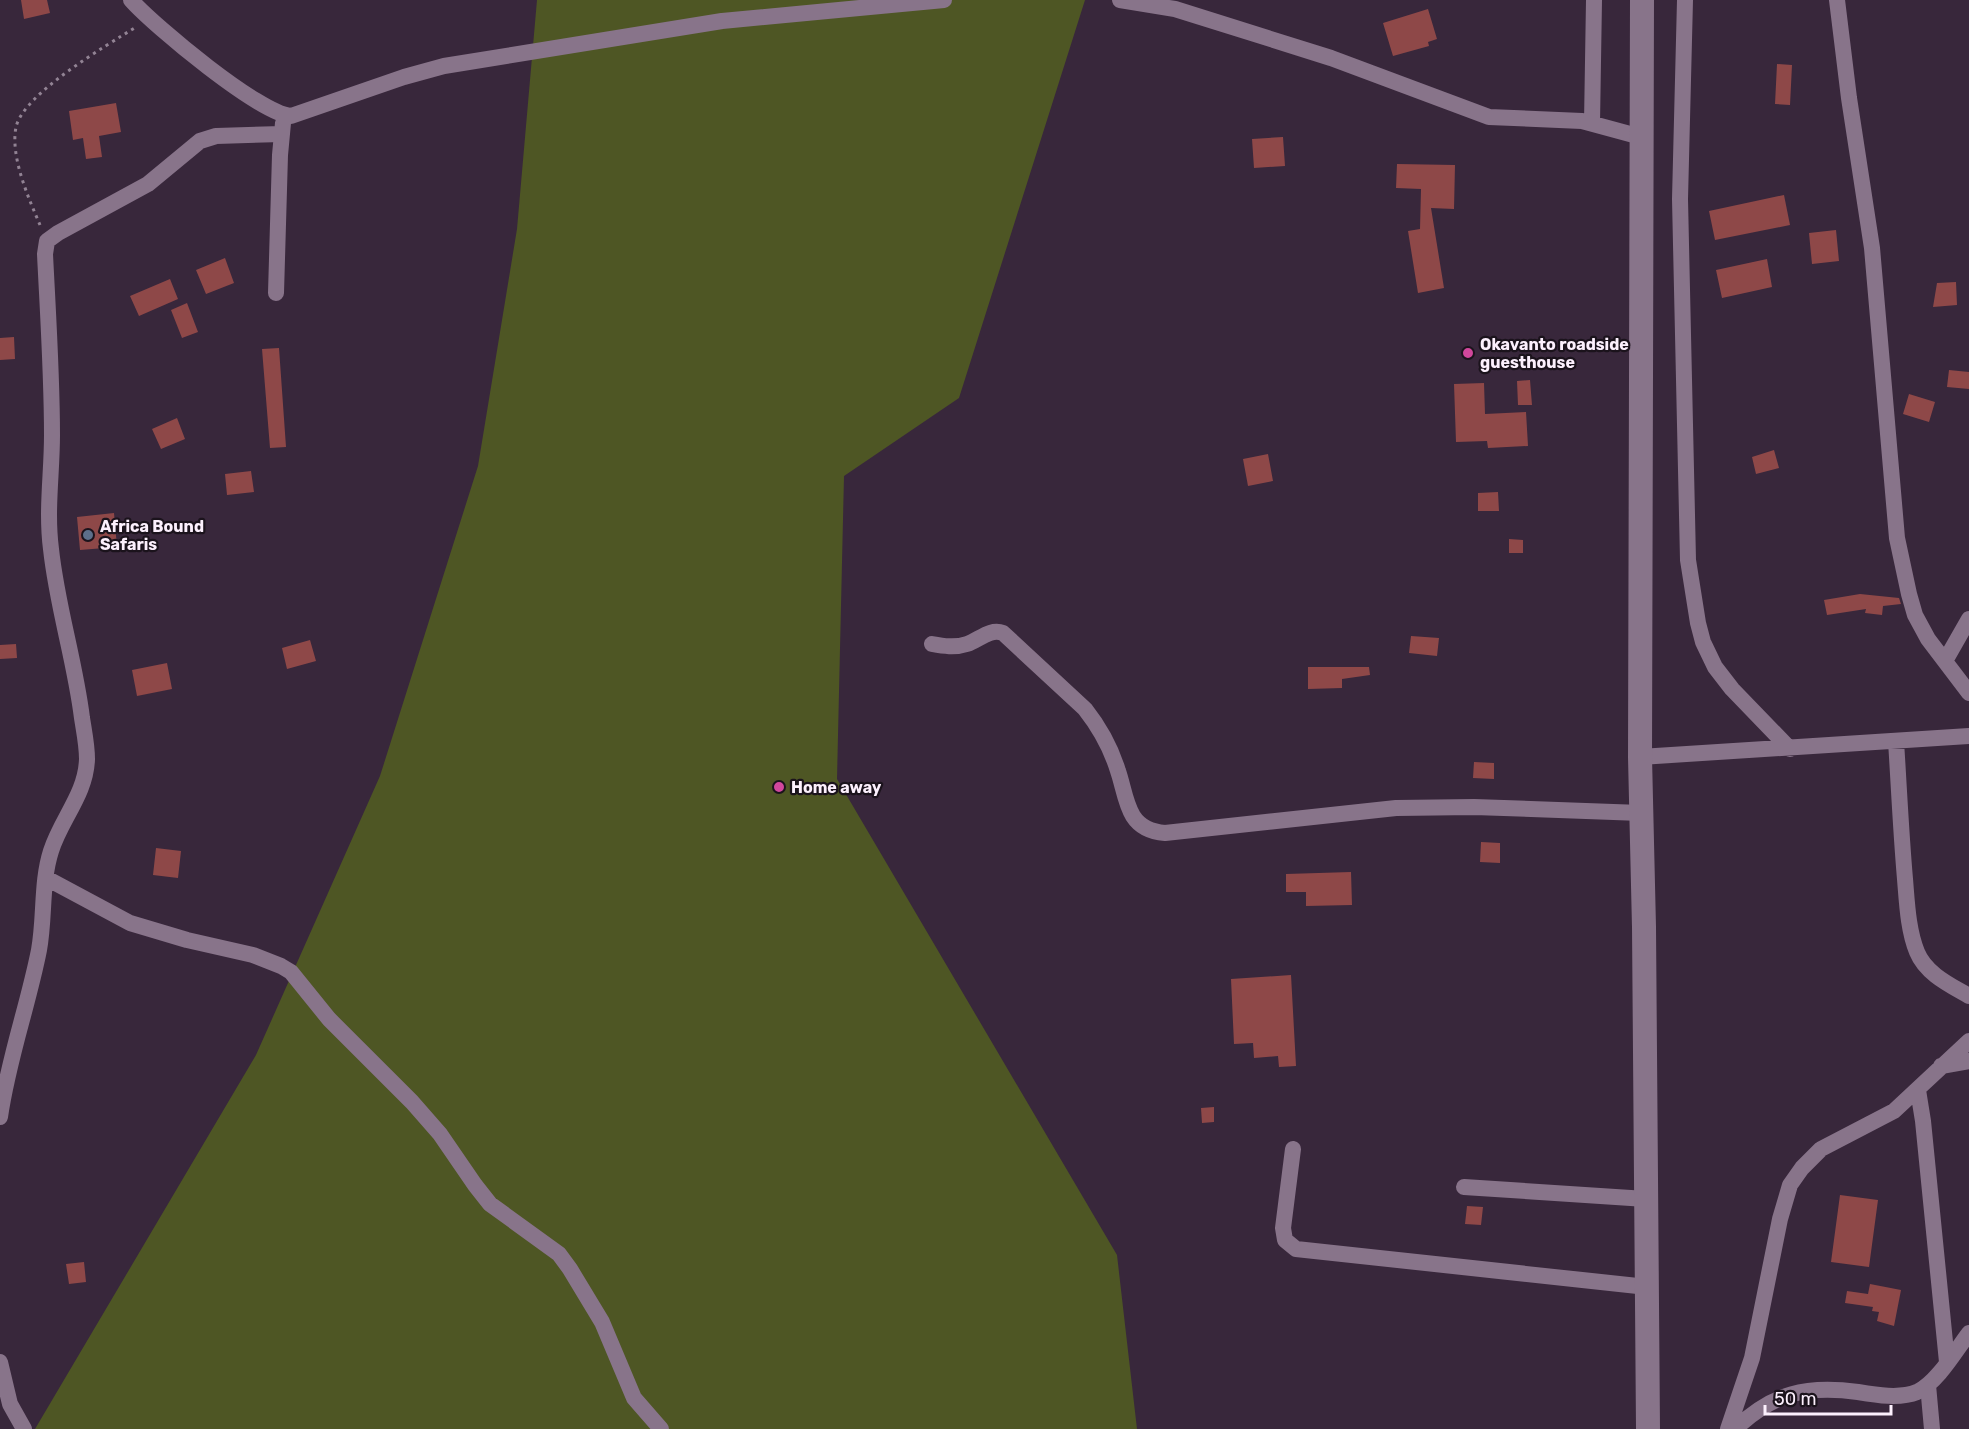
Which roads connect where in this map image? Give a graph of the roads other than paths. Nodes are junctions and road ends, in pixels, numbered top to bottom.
1 (131, 0) edge
2 (944, 0) edge
3 (1120, 0) edge
4 (1594, 0) edge
5 (1642, 0) edge
6 (1684, 0) edge
7 (1837, 0) edge
8 (284, 116) junction
9 (1592, 123) junction
10 (282, 134) junction
11 (1641, 137) junction
12 (276, 293) dead end
13 (1969, 619) edge
14 (932, 644) dead end
15 (1945, 661) junction
16 (1969, 693) edge
17 (1969, 736) edge
18 (1896, 741) junction
19 (1790, 749) junction
20 (1640, 758) junction
21 (1641, 813) junction
22 (46, 878) junction
23 (1969, 996) edge
24 (1969, 1041) edge
25 (1969, 1061) edge
26 (1941, 1066) junction
27 (1918, 1090) junction
28 (0, 1118) edge
29 (1293, 1149) dead end
30 (1464, 1187) dead end
31 (1646, 1198) junction
32 (1647, 1287) junction
33 (1969, 1333) edge
34 (0, 1362) edge
35 (1947, 1362) junction
36 (1928, 1385) junction
37 (24, 1429) edge
38 (661, 1429) edge
39 (1648, 1429) edge
40 (1728, 1429) edge
41 (1735, 1429) edge
42 (1932, 1429) edge

1 - 8 street
2 - 8 street
3 - 9 street
4 - 9 street
5 - 11 main road
6 - 19 street
7 - 15 street
8 - 10 street
9 - 11 street
10 - 12 street
10 - 22 street
11 - 20 main road
13 - 15 street
14 - 21 street
15 - 16 street
17 - 18 street
18 - 19 street
18 - 23 street
19 - 20 street
20 - 21 main road
21 - 31 main road
22 - 28 street
22 - 38 street
24 - 26 street
25 - 26 street
26 - 27 street
27 - 35 street
27 - 40 street
29 - 32 street
30 - 31 street
31 - 32 main road
32 - 39 main road
33 - 35 street
34 - 37 street
35 - 36 street
36 - 41 street
36 - 42 street

